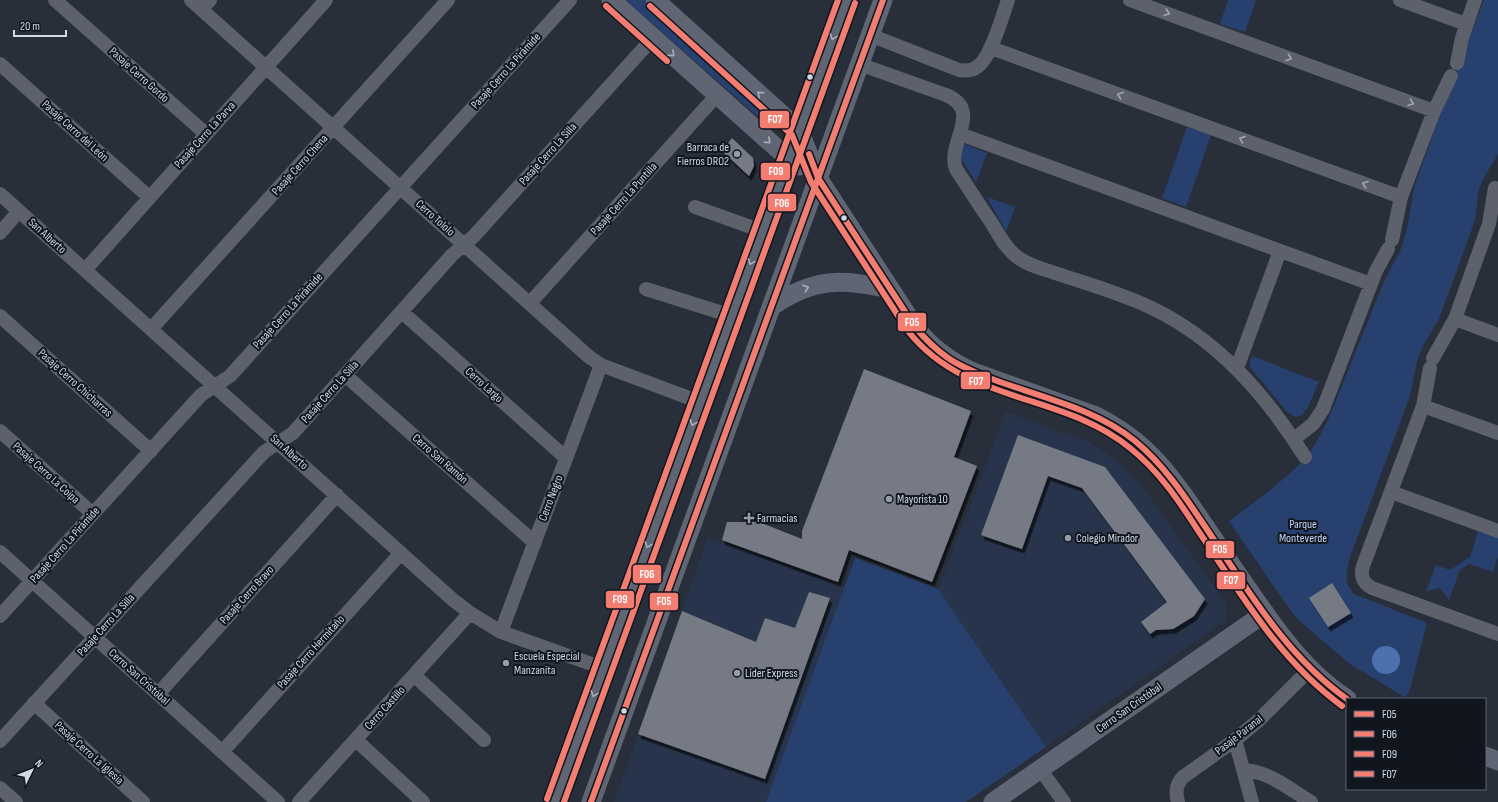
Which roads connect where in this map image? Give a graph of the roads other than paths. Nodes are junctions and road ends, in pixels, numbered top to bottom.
1 (55, 0) edge
2 (326, 0) edge
3 (448, 0) edge
4 (570, 0) edge
5 (611, 0) edge
6 (655, 0) edge
7 (847, 0) edge
8 (883, 0) edge
9 (1008, 0) edge
10 (1130, 0) edge
11 (1400, 0) edge
12 (1475, 0) edge
13 (201, 3) edge
14 (1466, 24) junction
15 (870, 35) junction
16 (653, 38) junction
17 (991, 48) junction
18 (1457, 63) dead end
19 (0, 64) edge
20 (859, 64) junction
21 (266, 66) junction
22 (1451, 76) dead end
23 (717, 95) junction
24 (1434, 111) junction
25 (333, 127) junction
26 (799, 130) junction
27 (206, 134) junction
28 (960, 134) junction
29 (789, 159) junction
30 (818, 178) junction
31 (1497, 184) edge
32 (400, 187) junction
33 (0, 194) edge
34 (149, 197) junction
35 (1401, 197) junction
36 (695, 207) dead end
37 (19, 211) junction
38 (762, 231) junction
39 (0, 233) edge
40 (1492, 236) edge
41 (464, 245) junction
42 (1280, 250) junction
43 (85, 270) junction
44 (1371, 284) junction
45 (646, 289) dead end
46 (890, 289) junction
47 (530, 303) junction
48 (772, 306) junction
49 (402, 312) junction
50 (0, 316) edge
51 (732, 316) junction
52 (1455, 319) junction
53 (151, 329) junction
54 (1498, 335) edge
55 (601, 365) junction
56 (1236, 368) junction
57 (345, 375) junction
58 (214, 386) junction
59 (700, 402) junction
60 (1423, 406) junction
61 (0, 432) edge
62 (1498, 433) edge
63 (1294, 439) junction
64 (278, 443) junction
65 (151, 450) junction
66 (1305, 457) dead end
67 (566, 458) junction
68 (1391, 492) junction
69 (337, 496) junction
70 (92, 514) junction
71 (1498, 531) edge
72 (535, 543) junction
73 (0, 552) edge
74 (401, 553) junction
75 (32, 581) junction
76 (470, 613) junction
77 (1265, 613) junction
78 (0, 616) edge
79 (501, 632) junction
80 (1498, 634) edge
81 (95, 637) junction
82 (604, 668) junction
83 (1310, 669) junction
84 (414, 675) junction
85 (158, 694) junction
86 (1347, 698) edge
87 (34, 703) junction
88 (356, 740) junction
89 (484, 740) dead end
90 (1235, 740) junction
91 (0, 741) edge
92 (222, 752) junction
93 (1486, 756) edge
94 (1498, 761) edge
95 (1040, 769) junction
96 (1243, 770) junction
97 (0, 788) edge
98 (16, 802) edge
99 (143, 802) edge
100 (278, 802) edge
101 (299, 802) edge
102 (423, 802) edge
103 (555, 802) edge
104 (591, 802) edge
105 (993, 802) edge
106 (1064, 802) edge
107 (1178, 802) edge
108 (1252, 802) edge
109 (1311, 802) edge

1 - 27 street, Pasaje Cerro Gordo
2 - 21 street, Pasaje Cerro La Parva
3 - 25 street, Pasaje Cerro Chena
4 - 32 street, Pasaje Cerro La Pirámide
5 - 16 main road
26 -> 6 main road
7 -> 26 main road
8 - 15 main road
9 - 17 street
10 -> 24 street
11 - 14 street
12 - 14 street
13 - 21 street, Cerro Tololo
14 - 18 street
15 - 17 street
15 - 20 main road
16 -> 23 main road
16 - 41 street, Pasaje Cerro La Silla
35 -> 17 street
19 - 34 street, Pasaje Cerro del León
20 - 28 street
20 - 30 main road
21 - 25 street, Cerro Tololo
21 - 27 street, Pasaje Cerro La Parva
22 - 24 street
23 -> 29 main road
23 - 47 street, Pasaje Cerro La Puntilla
24 - 35 street
25 - 32 street, Cerro Tololo
25 - 53 street, Pasaje Cerro Chena
26 - 29 main road
26 - 30 main road
27 - 34 street, Pasaje Cerro La Parva
28 - 42 street
28 - 56 street
29 - 30 main road
29 - 38 main road
30 - 46 main road
30 - 48 main road
31 - 40 street
32 - 41 street, Cerro Tololo
32 - 58 street, Pasaje Cerro La Pirámide
33 - 37 street, San Alberto
34 - 43 street, Pasaje Cerro La Parva
35 - 44 street
36 - 38 street
37 - 39 street
37 - 43 street, San Alberto
38 -> 51 main road
40 - 52 street
41 - 47 street, Cerro Tololo
41 - 49 street, Pasaje Cerro La Silla
42 - 44 street
42 - 56 street
43 - 53 street, San Alberto
44 - 63 street
45 - 51 street
48 -> 46 main road
46 - 77 main road
47 - 55 street, Cerro Tololo
48 - 104 main road
49 - 57 street, Pasaje Cerro La Silla
49 - 67 street, Cerro Largo
50 - 65 street, Pasaje Cerro Chicharras
51 - 59 main road
52 - 54 street
52 - 60 street
53 - 58 street, San Alberto
55 - 59 street, Cerro Tololo
55 - 67 street, Cerro Negro
56 - 63 street
57 - 64 street, Pasaje Cerro La Silla
57 - 72 street, Cerro San Ramón
58 - 64 street, San Alberto
58 - 65 street, Pasaje Cerro La Pirámide
59 -> 82 main road
60 - 62 street
60 - 68 street
61 - 70 street, Pasaje Cerro La Coipa
63 - 66 street
64 - 69 street, San Alberto
64 - 81 street, Pasaje Cerro La Silla
65 - 70 street, Pasaje Cerro La Pirámide
67 - 72 street, Cerro Negro
68 - 71 street
68 - 80 street
69 - 74 street, San Alberto
69 - 85 street, Pasaje Cerro Bravo
70 - 75 street, Pasaje Cerro La Pirámide
72 - 79 street, Cerro Negro
73 - 75 street, Cerro San Cristóbal
74 - 76 street, San Alberto
74 - 92 street, Pasaje Cerro Hermitaño
75 - 78 street, Pasaje Cerro La Pirámide
75 - 81 street, Cerro San Cristóbal
76 - 79 street, San Alberto
76 - 84 street, Cerro Castillo
77 - 83 main road
77 - 95 main road, Cerro San Cristóbal
79 - 82 street, San Alberto
81 - 85 street, Cerro San Cristóbal
81 - 87 street, Pasaje Cerro La Silla
82 -> 103 main road
83 - 86 main road
83 - 90 street, Pasaje Paranal
84 - 88 street, Cerro Castillo
84 - 89 street
85 - 92 street, Cerro San Cristóbal
87 - 91 street, Pasaje Cerro La Silla
87 - 99 street, Pasaje Cerro La Iglesia
88 - 101 street, Cerro Castillo
88 - 102 street
90 - 96 street
90 - 107 street, Pasaje Paranal
92 - 100 street, Cerro San Cristóbal
93 - 94 main road
95 - 105 main road, Cerro San Cristóbal
95 - 106 street
96 - 108 street
96 - 109 street
97 - 98 street

